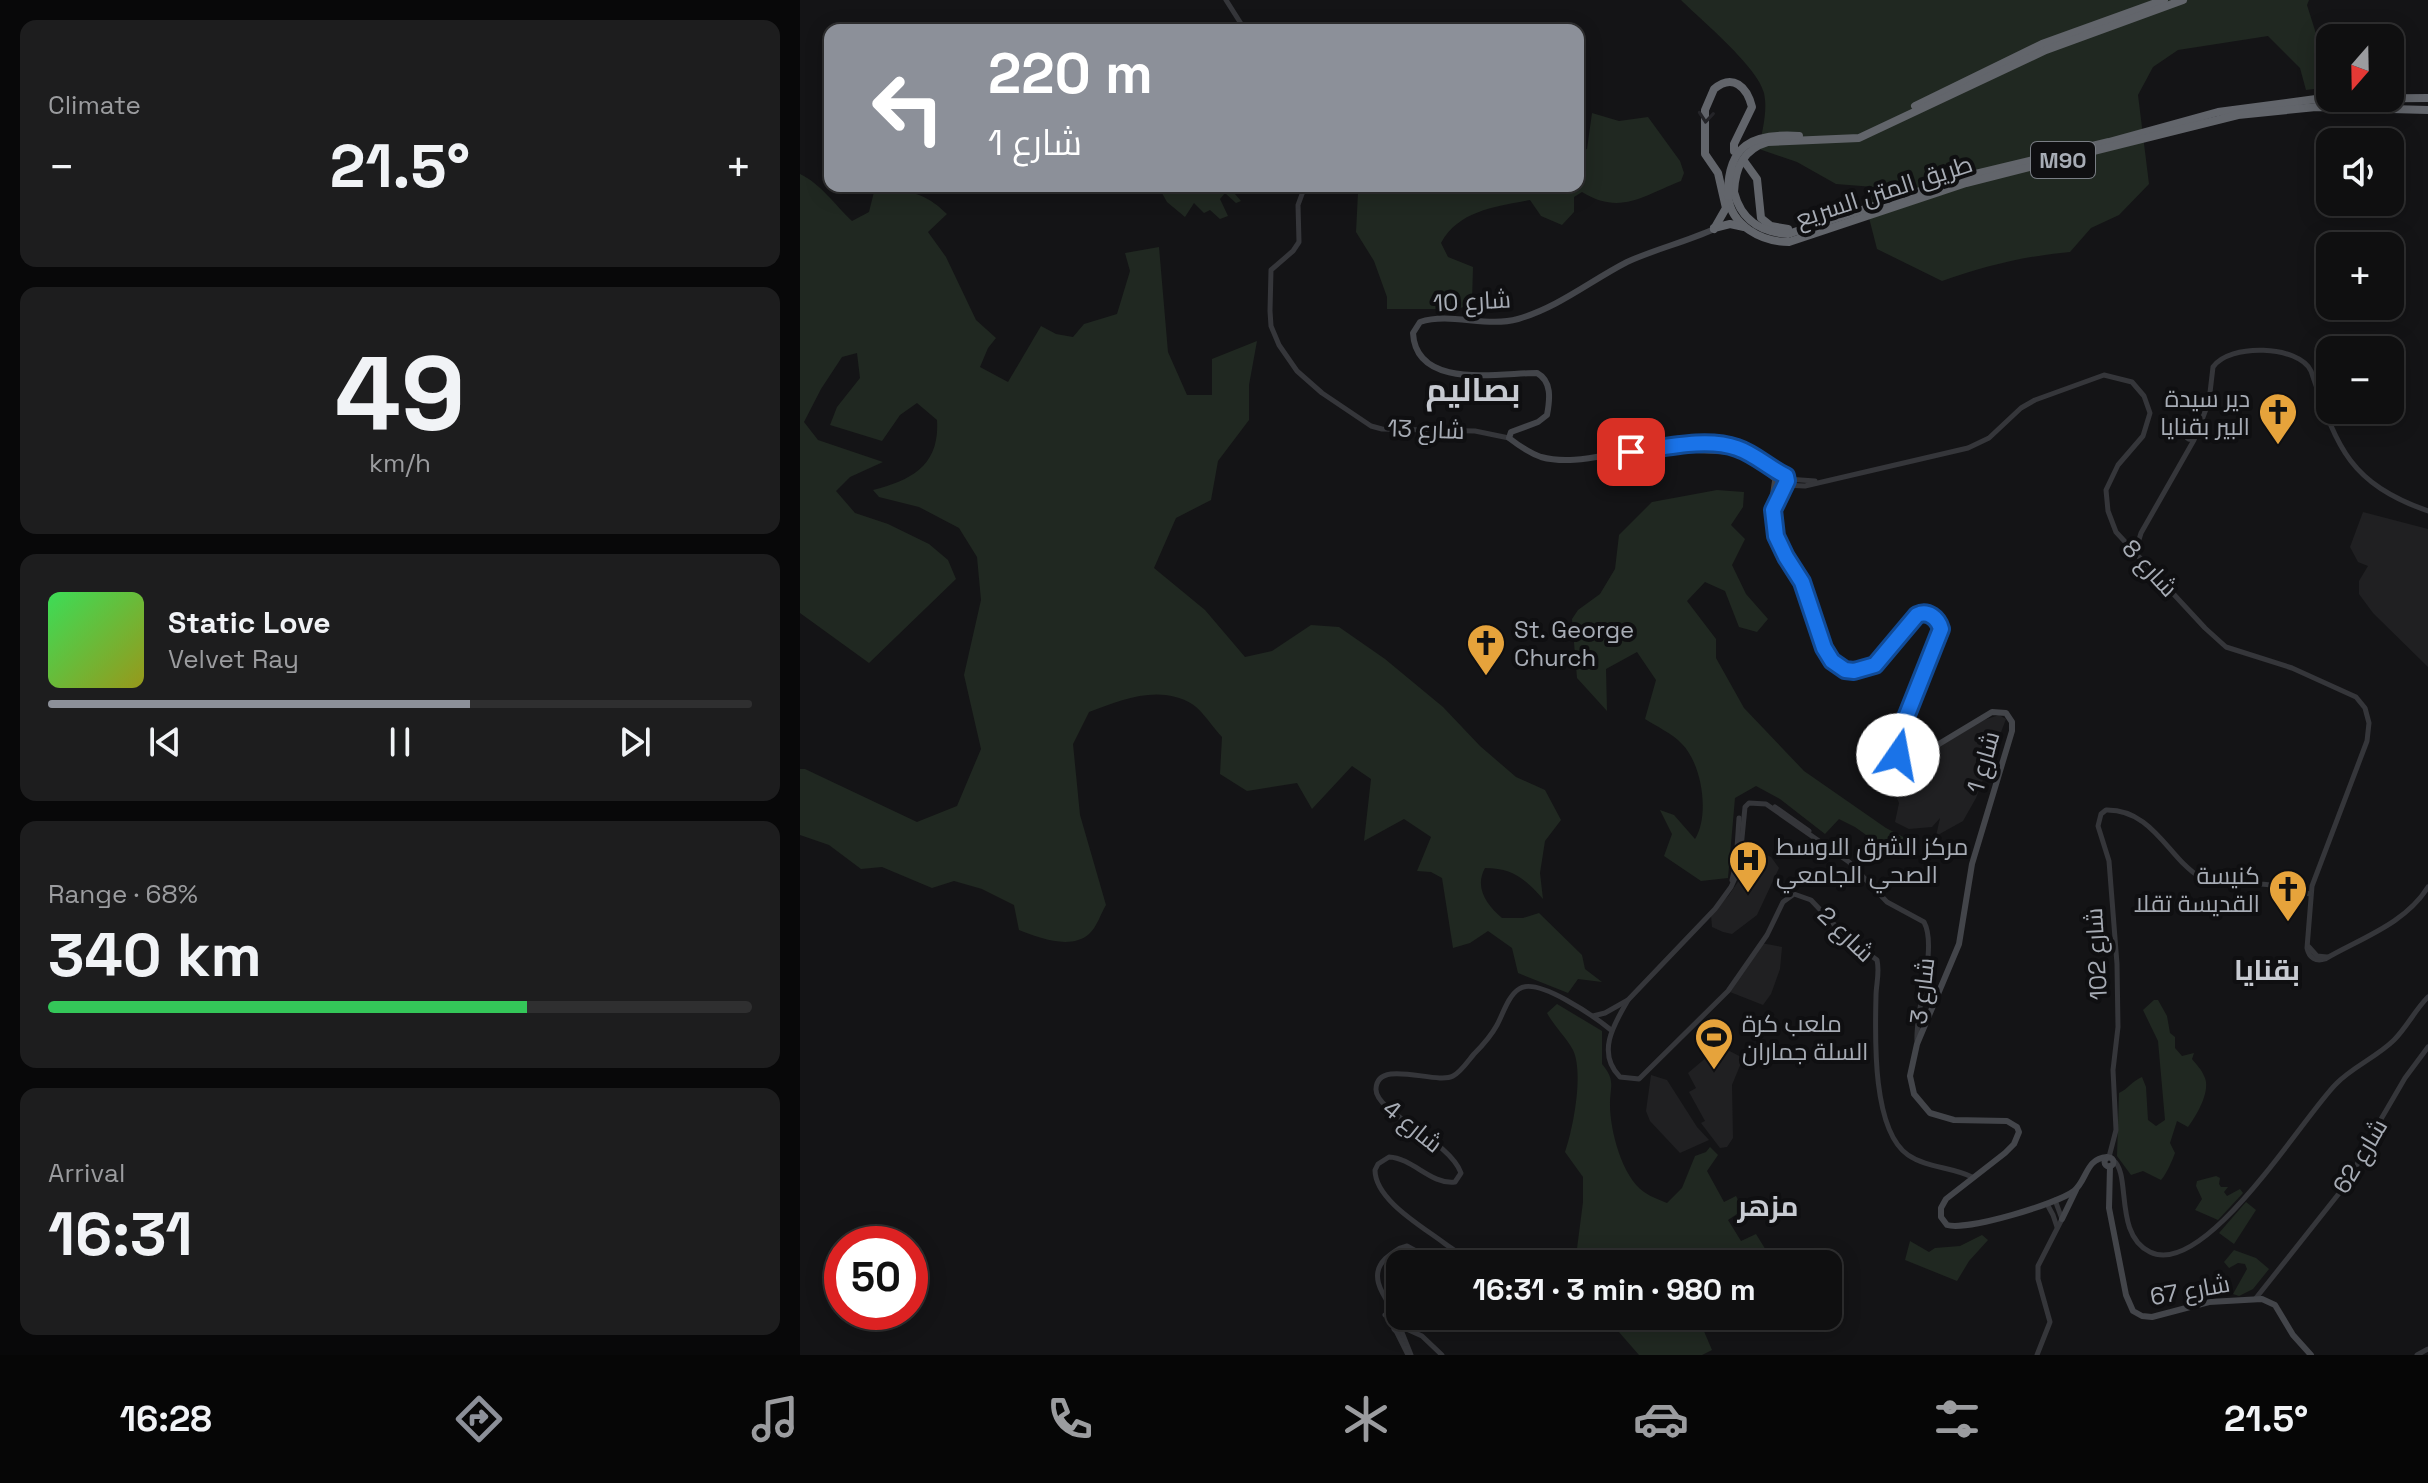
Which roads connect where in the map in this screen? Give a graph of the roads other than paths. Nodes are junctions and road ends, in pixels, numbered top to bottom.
1 (1226, 0) edge
2 (2164, 0) edge
3 (2183, 0) edge
4 (1241, 24) edge
5 (2428, 98) edge
6 (2428, 110) edge
7 (1734, 151) dead end
8 (1744, 161) dead end
9 (1303, 192) edge
10 (1729, 199) junction
11 (1746, 228) junction
12 (1713, 229) junction
13 (1800, 231) junction
14 (1509, 438) junction
15 (1781, 480) junction
16 (2428, 511) edge
17 (2141, 533) junction
18 (2127, 544) junction
19 (2135, 553) junction
20 (2428, 887) edge
21 (2310, 894) junction
22 (2428, 997) edge
23 (1628, 1000) junction
24 (1592, 1017) junction
25 (1611, 1030) junction
26 (1917, 1044) junction
27 (2428, 1047) edge
28 (2109, 1162) junction
29 (1972, 1177) junction
30 (2076, 1190) junction
31 (2055, 1200) junction
32 (2047, 1204) junction
33 (2062, 1219) junction
34 (2057, 1228) junction
35 (1456, 1250) edge
36 (1386, 1259) edge
37 (2256, 1298) junction
38 (1386, 1302) edge
39 (1401, 1330) edge
40 (1412, 1330) edge
41 (2428, 1349) edge
42 (1410, 1355) edge
43 (1442, 1355) edge
44 (2037, 1355) edge
45 (2311, 1355) edge
46 (2417, 1355) edge

1 - 4 street
2 - 10 highway, bridge
3 - 10 highway, bridge
5 - 13 highway, طريق المتن السريع / M90
6 - 11 highway, طريق المتن السريع / M90
7 -> 10 highway
8 - 13 highway
9 - 14 street, شارع 13
10 - 11 highway
10 - 12 highway
10 - 13 highway, طريق المتن السريع / M90
11 - 12 highway
12 - 14 main road, شارع 10
14 - 15 main road
15 - 18 street, شارع 8
15 - 26 main road, شارع 1
16 - 17 street
17 - 18 street
17 - 19 street
18 - 19 street, شارع 8
19 - 21 street, شارع 8
20 - 21 street, شارع 8
21 - 28 street, شارع 102
22 - 28 street
23 - 24 street
23 - 25 street
23 - 26 street, شارع 3
24 - 25 street
24 - 35 street, شارع 4
25 - 29 street, شارع 2
26 - 29 main road, شارع 1
27 - 37 street, شارع 62
28 - 30 main road
28 - 37 main road, شارع 67
29 - 32 main road
30 - 31 main road
30 - 33 main road
31 - 32 main road
31 - 33 street
32 - 34 street
33 - 34 street
34 - 44 street
36 - 38 street
37 - 45 main road, شارع 67
39 - 42 street
40 - 43 street
41 - 46 street

